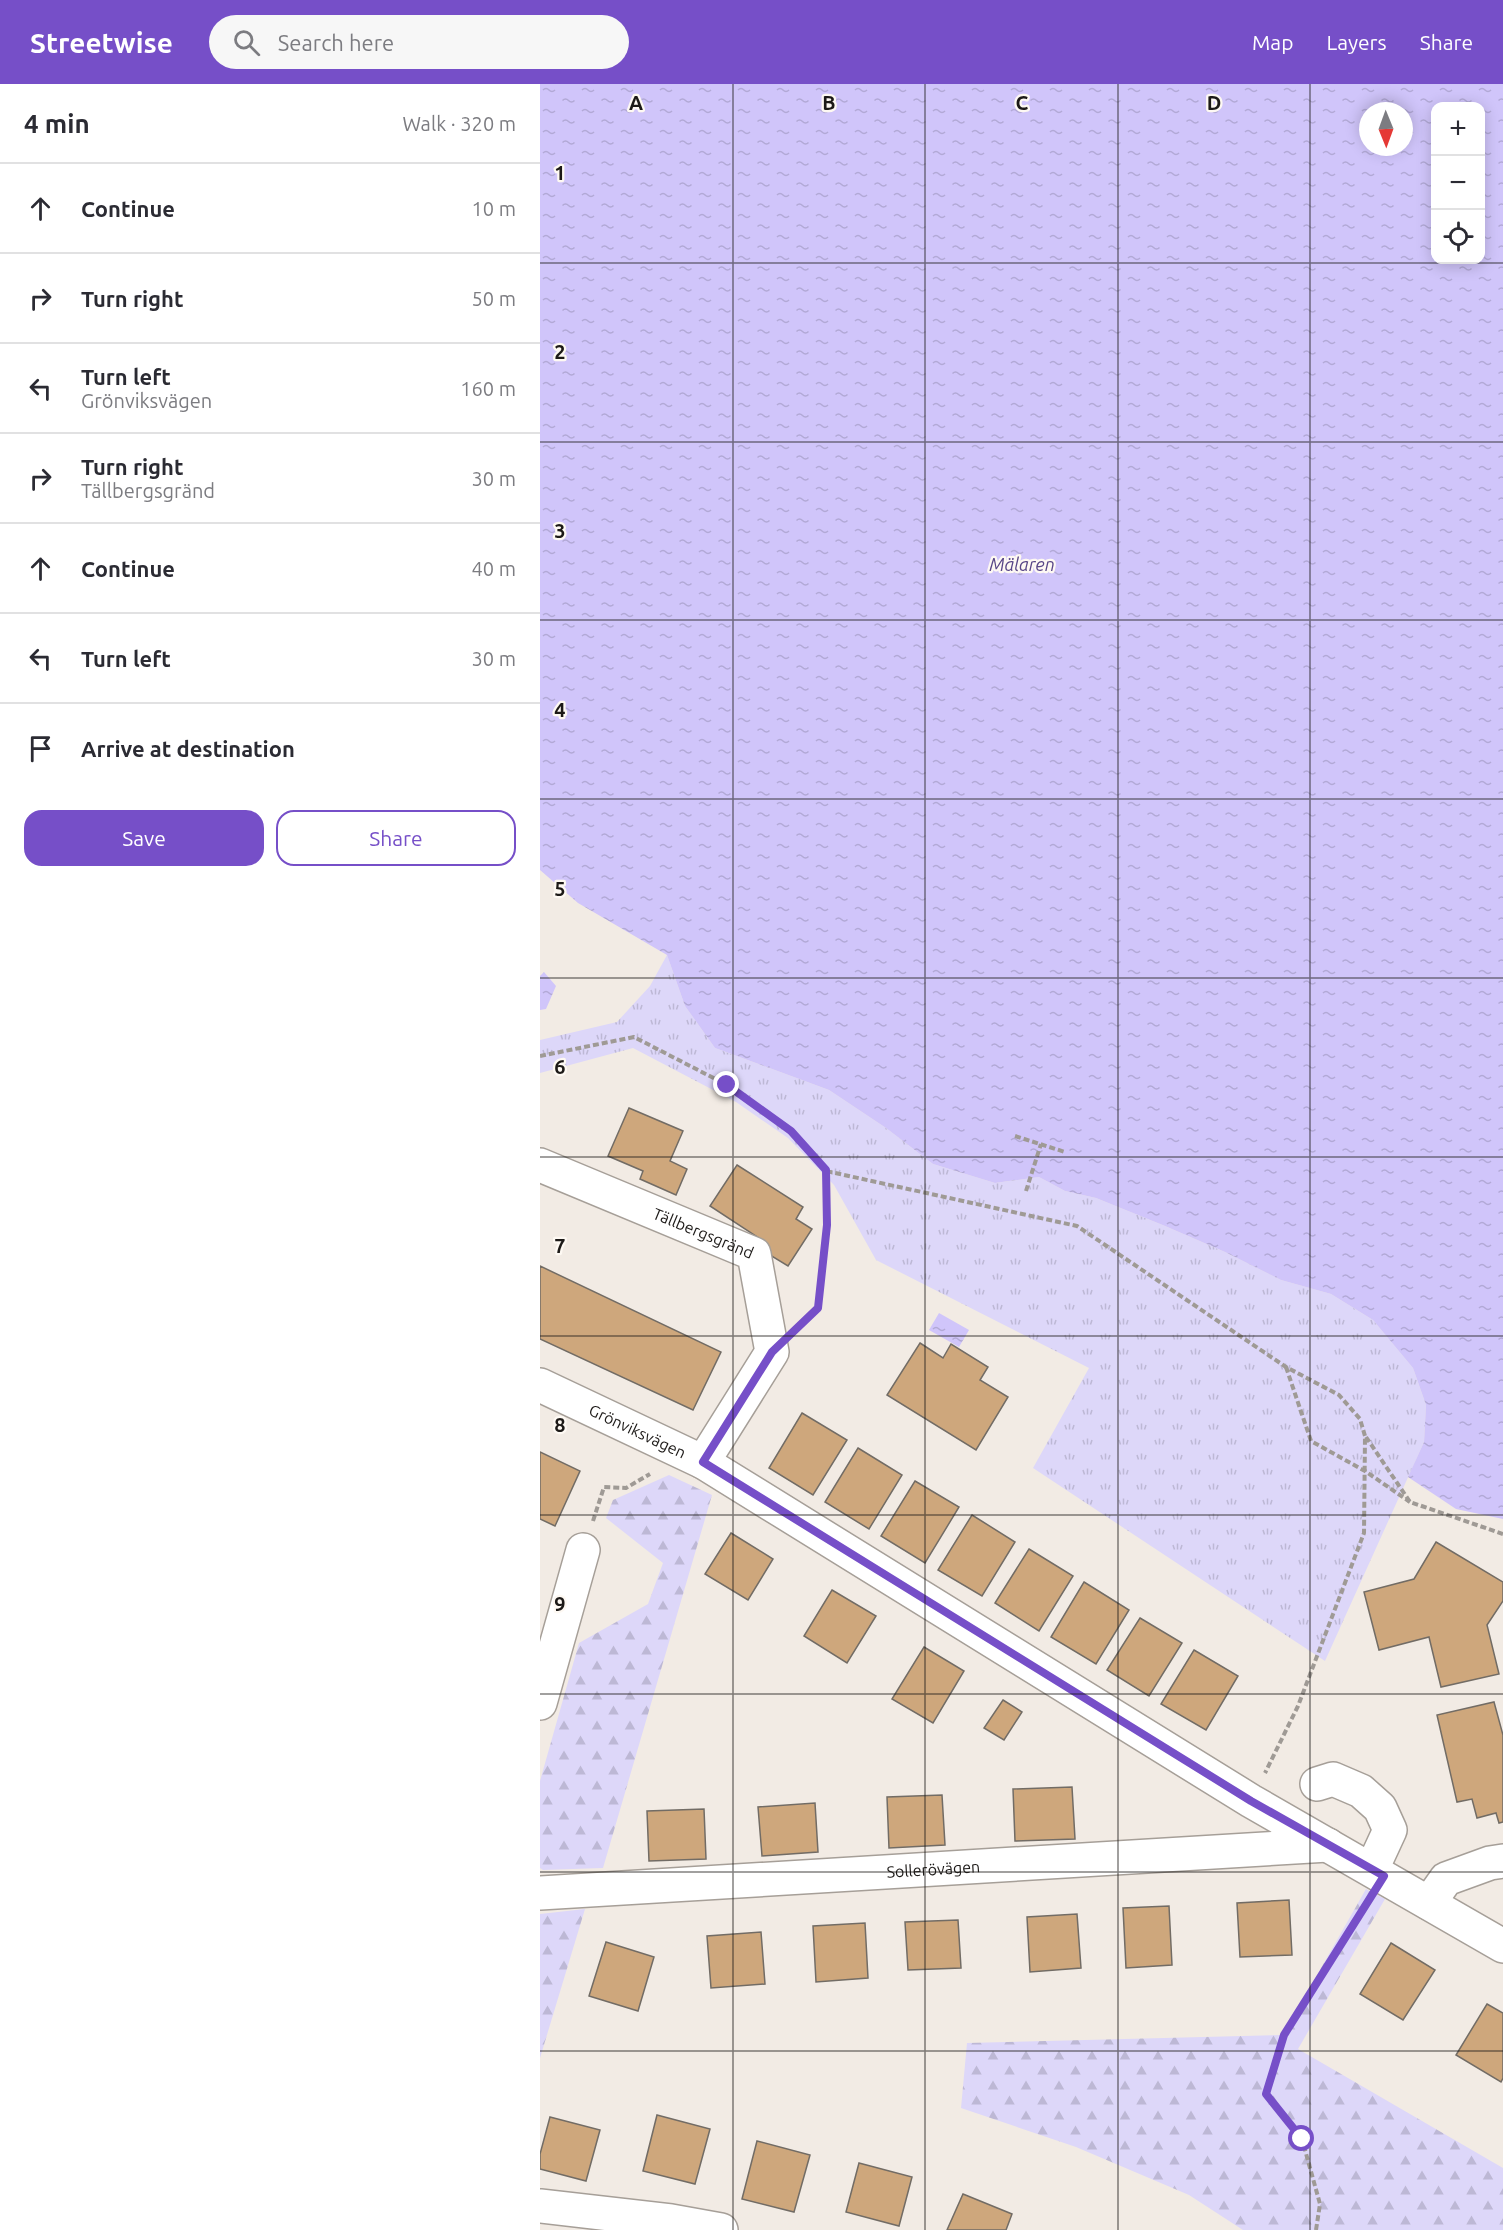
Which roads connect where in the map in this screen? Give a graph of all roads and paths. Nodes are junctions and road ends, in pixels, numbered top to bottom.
1 (540, 1056) edge
2 (1015, 1136) dead end
3 (1041, 1144) junction
4 (1065, 1152) dead end
5 (540, 1165) edge
6 (826, 1170) junction
7 (1026, 1191) dead end
8 (772, 1352) junction
9 (1286, 1367) junction
10 (540, 1385) edge
11 (1365, 1436) junction
12 (693, 1457) junction
13 (1365, 1471) junction
14 (1410, 1502) junction
15 (1503, 1534) edge
16 (583, 1550) joint
17 (540, 1703) edge
18 (1317, 1784) dead end
19 (1251, 1801) junction
20 (1328, 1845) junction
21 (1503, 1861) edge
22 (1378, 1873) junction
23 (540, 1893) edge
24 (1429, 1903) junction
25 (1503, 1946) edge
26 (540, 2206) edge
27 (721, 2230) edge
28 (1316, 2230) edge

1 - 6 path
2 - 3 path
3 - 4 path
3 - 7 path
5 - 8 street, Tällbergsgränd
6 - 8 path
6 - 9 path
8 - 12 street
9 - 11 path
9 - 13 path
10 - 12 street, Grönviksvägen
11 - 13 path
11 - 14 path
12 - 16 path
12 - 19 street, Grönviksvägen
13 - 14 path
13 - 19 path
14 - 15 path
16 - 17 street
18 - 22 street
19 - 20 street, Grönviksvägen
20 - 22 street, Grönviksvägen
20 - 23 street, Sollerövägen
21 - 24 street
22 - 24 street, Grönviksvägen
22 - 28 path
24 - 25 street, Grönviksvägen
26 - 27 street

